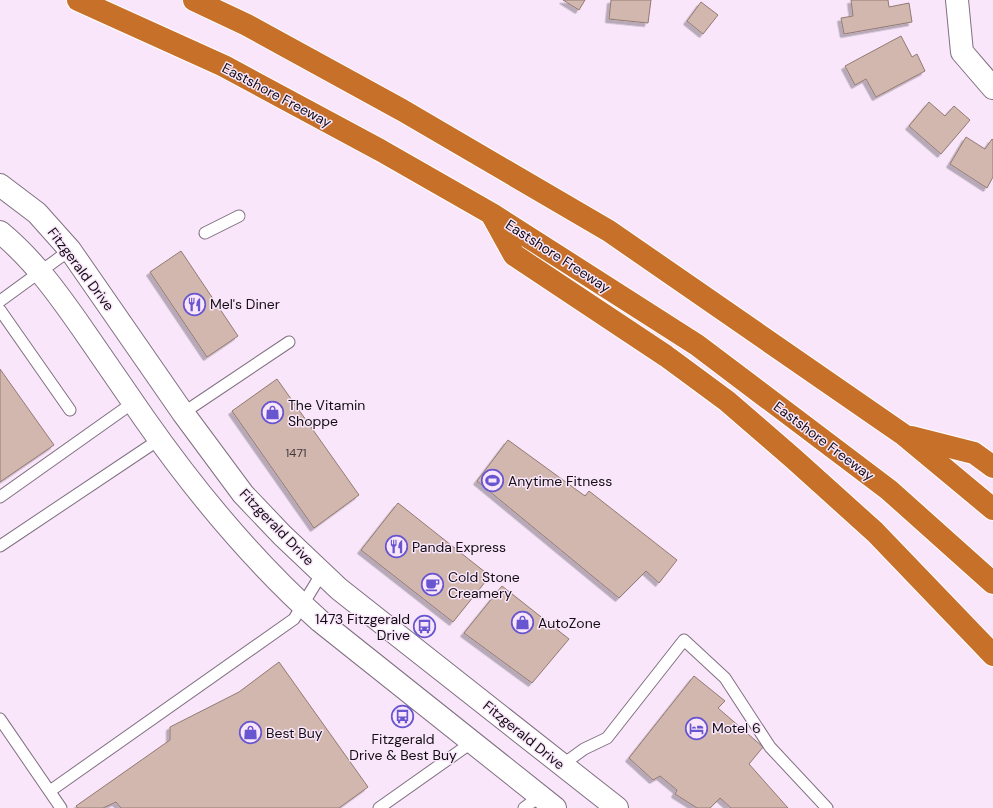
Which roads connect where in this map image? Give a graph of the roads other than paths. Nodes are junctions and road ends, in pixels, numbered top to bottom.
1 (78, 0) edge
2 (194, 0) edge
3 (957, 0) edge
4 (993, 88) edge
5 (0, 185) edge
6 (492, 214) junction
7 (239, 216) dead end
8 (0, 232) edge
9 (206, 233) dead end
10 (70, 250) junction
11 (41, 272) junction
12 (0, 301) edge
13 (0, 310) edge
14 (288, 342) dead end
15 (134, 402) junction
16 (70, 410) dead end
17 (184, 413) junction
18 (904, 435) junction
19 (160, 439) junction
20 (993, 467) edge
21 (0, 497) edge
22 (993, 509) edge
23 (0, 546) edge
24 (322, 573) junction
25 (993, 583) edge
26 (303, 606) junction
27 (993, 655) edge
28 (0, 719) edge
29 (471, 743) junction
30 (562, 765) junction
31 (50, 791) junction
32 (540, 804) edge
33 (61, 808) edge
34 (379, 808) edge
35 (617, 808) edge
36 (827, 808) edge

1 - 6 highway, Eastshore Freeway
2 - 18 highway
3 - 4 main road
5 - 10 main road, Fitzgerald Drive
6 - 25 highway, Eastshore Freeway
6 - 27 highway
7 - 9 lane
8 - 11 main road
10 - 11 lane
10 - 17 main road, Fitzgerald Drive
11 - 12 lane
11 - 15 main road
13 - 16 lane
14 - 17 lane
15 - 19 main road
15 - 21 lane
17 - 24 main road, Fitzgerald Drive
18 - 20 highway
18 - 22 highway
19 - 23 lane
19 - 26 main road
24 - 26 lane
24 - 30 main road, Fitzgerald Drive
26 - 29 main road
26 - 31 lane
28 - 31 lane
29 - 32 main road
29 - 34 lane
30 - 35 main road, Fitzgerald Drive
30 - 36 lane
31 - 33 lane

